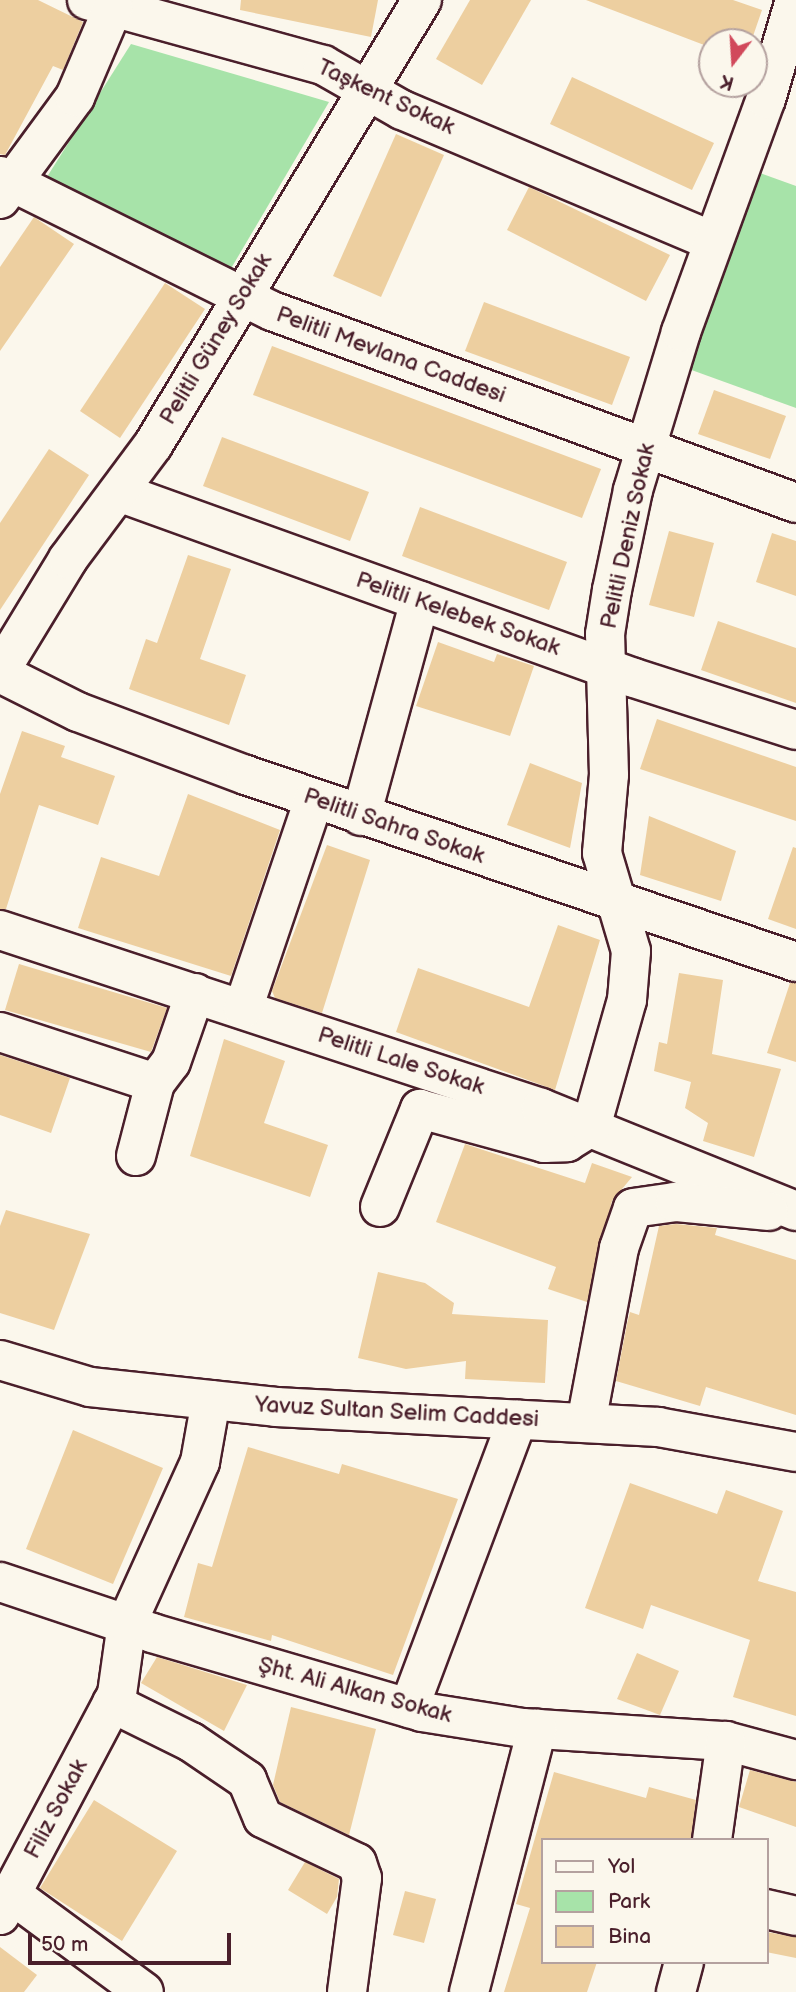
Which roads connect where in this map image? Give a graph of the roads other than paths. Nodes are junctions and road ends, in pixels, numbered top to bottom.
1 (422, 0) edge
2 (794, 0) edge
3 (100, 4) edge
4 (366, 88) junction
5 (4, 185) edge
6 (712, 241) junction
7 (241, 296) junction
8 (646, 449) junction
9 (121, 493) junction
10 (796, 503) edge
11 (421, 601) junction
12 (607, 667) junction
13 (0, 672) edge
14 (796, 730) edge
15 (314, 799) junction
16 (361, 816) junction
17 (614, 901) junction
18 (0, 930) edge
19 (796, 962) edge
20 (195, 993) junction
21 (243, 1009) junction
22 (0, 1032) edge
23 (155, 1083) junction
24 (591, 1127) junction
25 (136, 1156) dead end
26 (380, 1207) dead end
27 (796, 1212) edge
28 (0, 1360) edge
29 (211, 1400) junction
30 (517, 1420) junction
31 (586, 1423) junction
32 (796, 1452) edge
33 (0, 1582) edge
34 (127, 1623) junction
35 (112, 1703) junction
36 (409, 1708) junction
37 (537, 1729) junction
38 (726, 1741) junction
39 (796, 1760) edge
40 (712, 1838) edge
41 (6, 1904) edge
42 (768, 1909) edge
43 (796, 1916) edge
44 (683, 1964) edge
45 (144, 1992) edge
46 (347, 1992) edge
47 (469, 1992) edge
48 (676, 1992) edge

1 - 4 street, Pelitli Güney Sokak
2 - 6 street, Pelitli Deniz Sokak
3 - 4 street, Taşkent Sokak
3 - 5 street
4 - 6 street, Taşkent Sokak
4 - 7 street, Pelitli Güney Sokak
5 - 7 street, Pelitli Mevlana Caddesi
6 - 8 street, Pelitli Deniz Sokak
7 - 8 street, Pelitli Mevlana Caddesi
7 - 9 street, Pelitli Güney Sokak
8 - 10 street, Pelitli Mevlana Caddesi
8 - 12 street, Pelitli Deniz Sokak
9 - 11 street, Pelitli Kelebek Sokak
9 - 13 street, Pelitli Güney Sokak
11 - 12 street, Pelitli Kelebek Sokak
11 - 16 street
12 - 14 street, Pelitli Kelebek Sokak
12 - 17 street, Pelitli Deniz Sokak
13 - 15 street, Pelitli Sahra Sokak
15 - 16 street, Pelitli Sahra Sokak
15 - 21 street
16 - 17 street, Pelitli Sahra Sokak
17 - 19 street, Pelitli Sahra Sokak
17 - 24 street, Pelitli Deniz Sokak
18 - 20 street, Pelitli Lale Sokak
20 - 21 street, Pelitli Lale Sokak
20 - 23 street
21 - 24 street, Pelitli Lale Sokak
22 - 23 street
23 - 25 street
24 - 26 street
24 - 27 street, Pelitli Lale Sokak
27 - 31 street
28 - 29 street, Yavuz Sultan Selim Caddesi
29 - 30 street, Yavuz Sultan Selim Caddesi
29 - 34 street, Filiz Sokak
30 - 31 street, Yavuz Sultan Selim Caddesi
30 - 36 street
31 - 32 street, Yavuz Sultan Selim Caddesi
33 - 34 street, Şht. Ali Alkan Sokak
34 - 35 street, Filiz Sokak
34 - 36 street, Şht. Ali Alkan Sokak
35 - 41 street, Filiz Sokak
35 - 46 street
36 - 37 street, Şht. Ali Alkan Sokak
37 - 38 street, Şht. Ali Alkan Sokak
37 - 47 street
38 - 39 street, Şht. Ali Alkan Sokak
38 - 40 street
41 - 45 street
42 - 43 street
44 - 48 street

